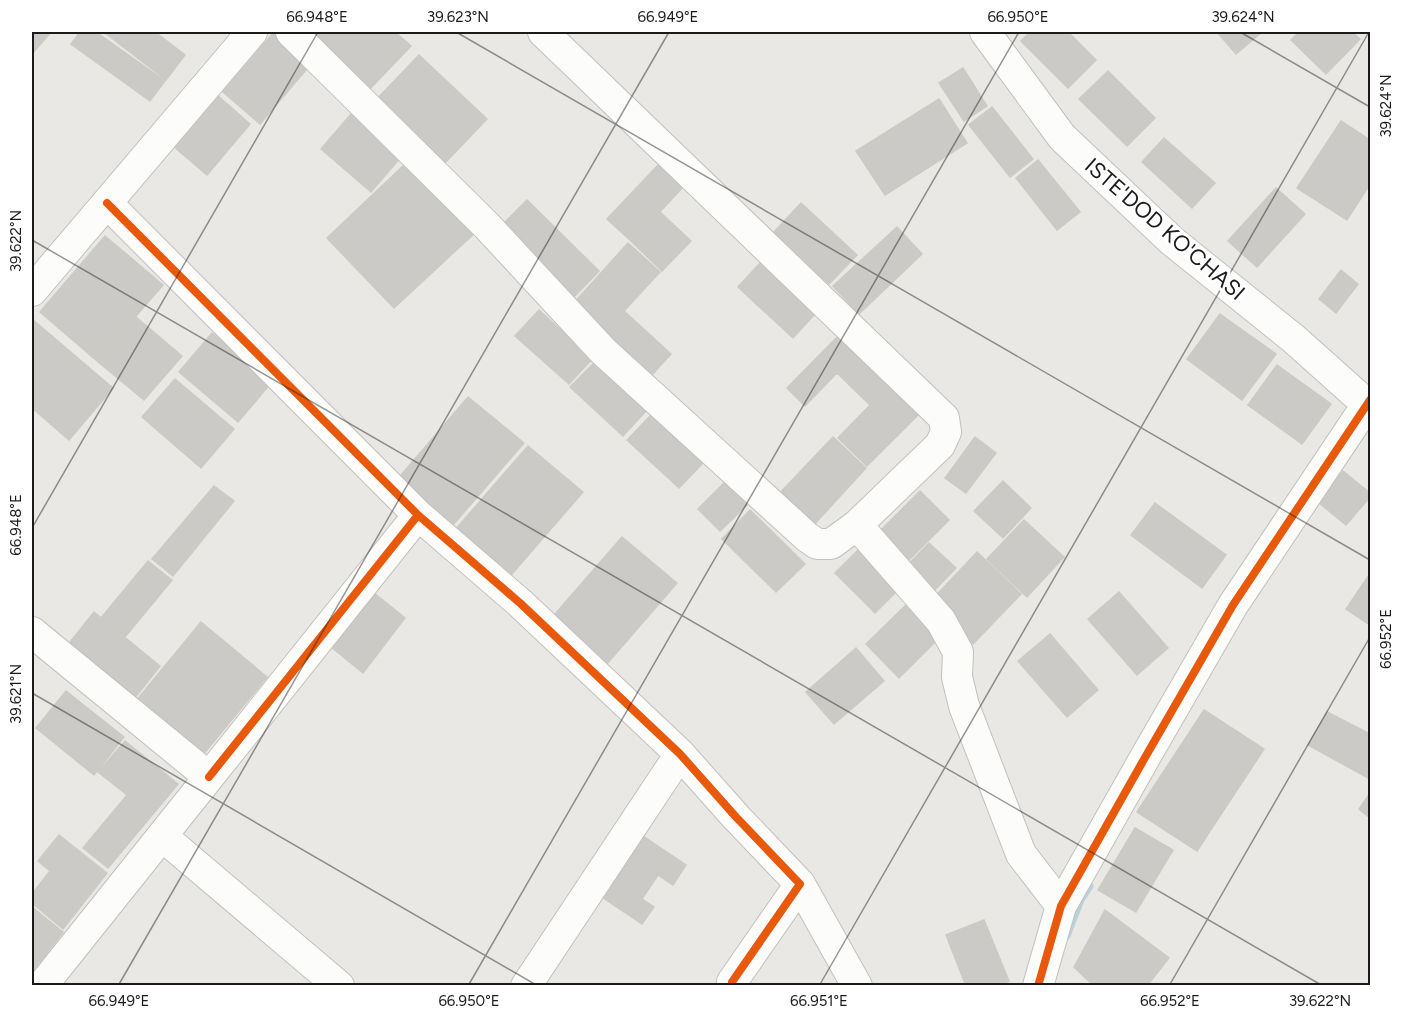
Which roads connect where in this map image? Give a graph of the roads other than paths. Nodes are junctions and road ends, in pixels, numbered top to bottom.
1 (252, 32) edge
2 (291, 32) edge
3 (543, 32) edge
4 (985, 32) edge
5 (107, 203) junction
6 (32, 291) edge
7 (1370, 404) edge
8 (418, 515) junction
9 (857, 525) junction
10 (32, 632) edge
11 (680, 754) junction
12 (209, 777) junction
13 (162, 836) junction
14 (800, 884) junction
15 (1061, 906) junction
16 (732, 982) dead end
17 (42, 986) edge
18 (339, 986) edge
19 (526, 986) edge
20 (857, 986) edge
21 (1038, 986) edge

1 - 5 street
2 - 9 street
3 - 9 street
4 - 7 street, ISTE'DOD KO'CHASI
5 - 6 street
5 - 8 street
7 - 15 street
8 - 11 street
8 - 12 street
9 - 15 street
10 - 12 street
11 - 14 street
11 - 19 street
12 - 13 street
13 - 17 street
13 - 18 street
14 - 16 street
14 - 20 street
15 - 21 street

